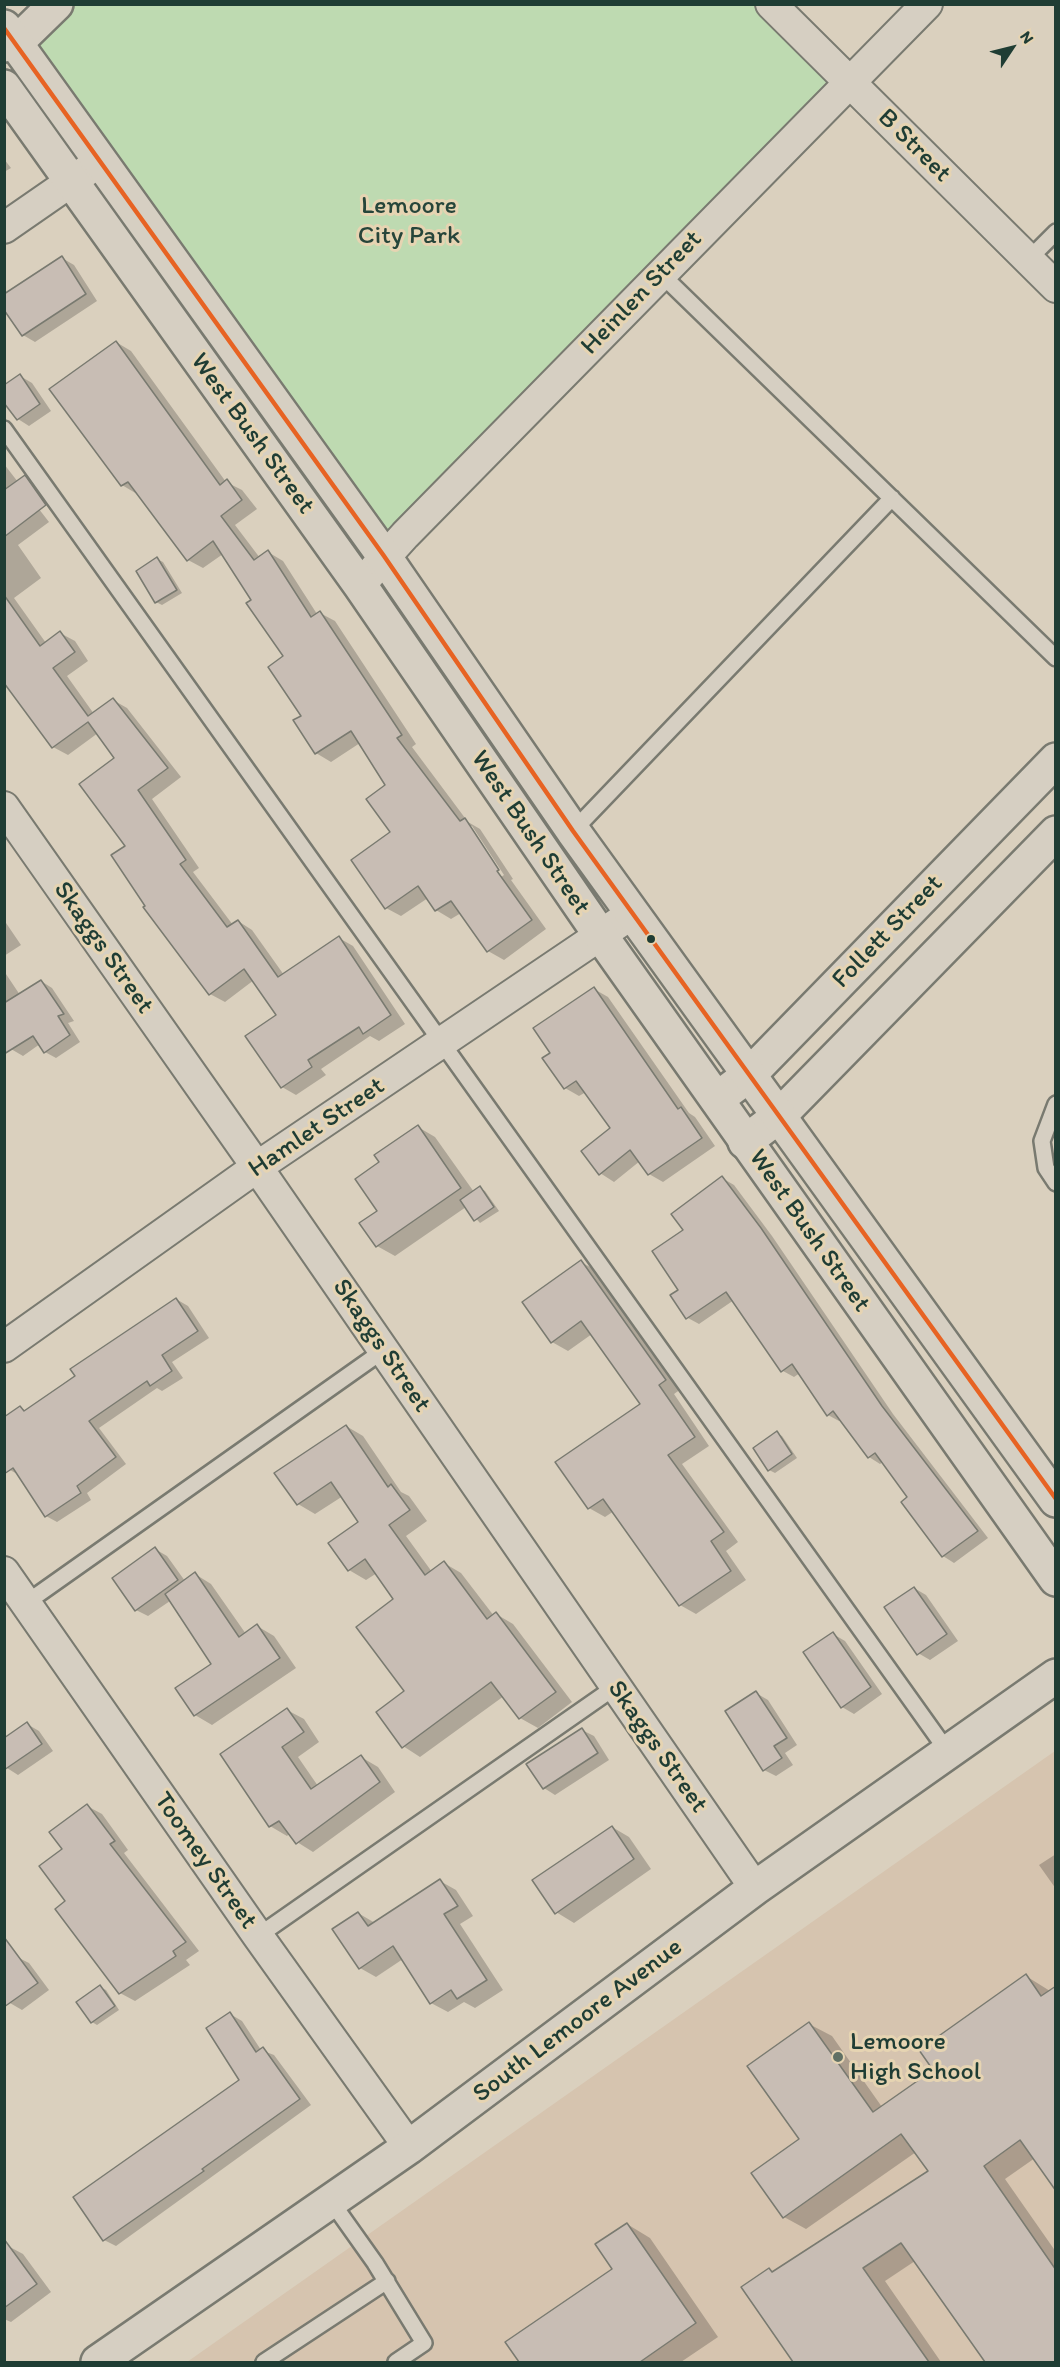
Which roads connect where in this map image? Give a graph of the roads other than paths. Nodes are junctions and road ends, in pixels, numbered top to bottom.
1 (56, 4) edge
2 (771, 4) edge
3 (927, 4) edge
4 (8, 38) edge
5 (849, 81) junction
6 (4, 87) edge
7 (99, 161) junction
8 (71, 181) junction
9 (4, 228) edge
10 (1056, 232) edge
11 (1028, 260) junction
12 (661, 274) junction
13 (1056, 287) edge
14 (4, 429) edge
15 (892, 498) junction
16 (384, 556) junction
17 (360, 585) junction
18 (1056, 658) edge
19 (1056, 760) edge
20 (4, 807) edge
21 (573, 831) junction
22 (1056, 833) edge
23 (633, 913) junction
24 (601, 936) junction
25 (443, 1043) junction
26 (749, 1075) junction
27 (717, 1100) junction
28 (1056, 1104) edge
29 (779, 1116) junction
30 (745, 1142) junction
31 (258, 1167) junction
32 (1056, 1183) edge
33 (4, 1347) edge
34 (384, 1350) junction
35 (1056, 1500) edge
36 (4, 1572) edge
37 (1056, 1579) edge
38 (26, 1603) junction
39 (1056, 1676) edge
40 (615, 1687) junction
41 (948, 1752) junction
42 (755, 1888) junction
43 (258, 1936) junction
44 (409, 2147) junction
45 (331, 2201) junction
46 (387, 2281) junction
47 (98, 2362) edge
48 (264, 2362) edge
49 (396, 2362) edge

1 - 4 main road
2 - 5 street, B Street
3 - 5 street, Heinlen Street
4 - 7 main road, West Bush Street
5 - 11 street, B Street
5 - 12 street, Heinlen Street
6 - 8 main road, West Bush Street
7 - 8 street
7 - 16 main road, West Bush Street
8 - 9 street
8 - 17 main road, West Bush Street
10 - 11 lane
11 - 13 street, B Street
12 - 15 lane
12 - 16 street, Heinlen Street
14 - 25 lane
15 - 18 lane
15 - 21 lane
16 - 17 street, Heinlen Street
16 - 21 main road, West Bush Street
17 - 24 main road, West Bush Street
19 - 26 main road, Follett Street
20 - 31 street, Skaggs Street
21 - 23 main road, West Bush Street
22 - 29 main road, Follett Street
23 - 24 street, Hamlet Street
23 - 26 main road, West Bush Street
24 - 25 street, Hamlet Street
24 - 27 main road, West Bush Street
25 - 31 street, Hamlet Street
25 - 41 lane
26 - 27 main road, Follett Street
26 - 29 main road, West Bush Street
27 - 30 main road, West Bush Street
28 - 32 lane
29 - 30 main road, Follett Street
29 - 35 main road, West Bush Street
30 - 37 main road, West Bush Street
31 - 33 street, Hamlet Street
31 - 34 street, Skaggs Street
34 - 38 lane
34 - 40 street, Skaggs Street
36 - 38 street, Toomey Street
38 - 43 street, Toomey Street
39 - 41 main road, South Lemoore Avenue
40 - 42 street, Skaggs Street
40 - 43 lane
41 - 42 main road, South Lemoore Avenue
42 - 44 main road, South Lemoore Avenue
43 - 44 street, Toomey Street
44 - 45 main road, South Lemoore Avenue
45 - 46 lane
45 - 47 main road, South Lemoore Avenue
46 - 48 lane
46 - 49 lane

